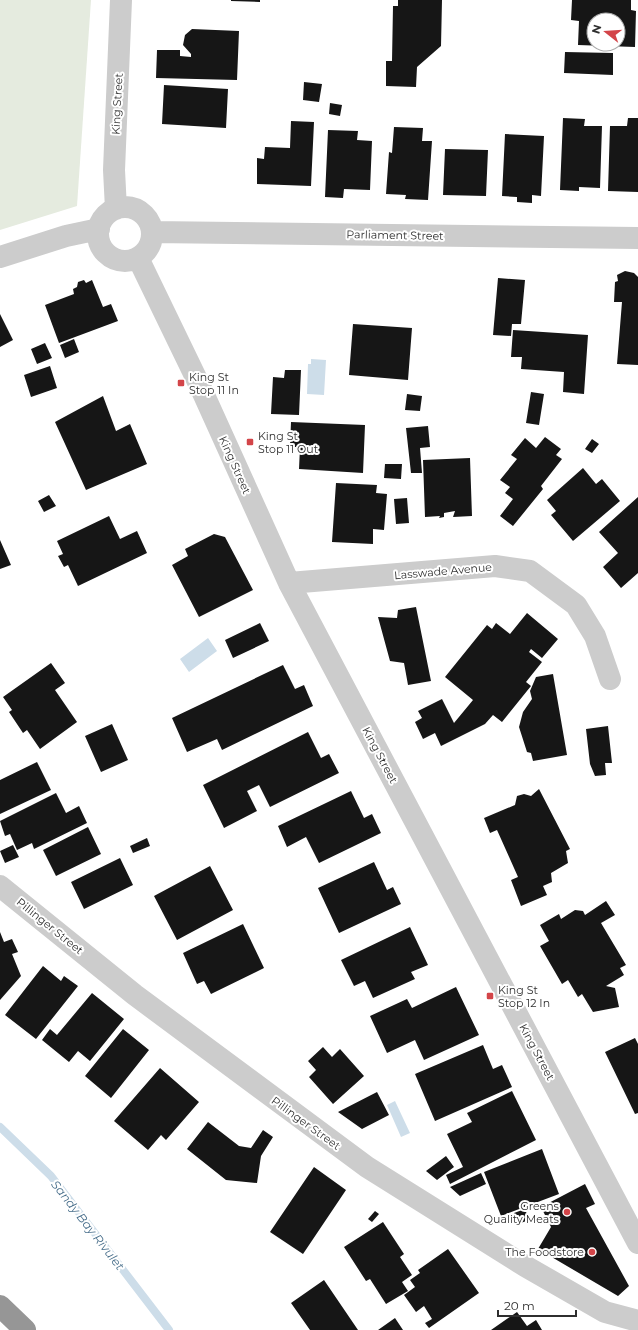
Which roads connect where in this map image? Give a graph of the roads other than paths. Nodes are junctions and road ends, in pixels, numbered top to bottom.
1 (121, 0) edge
2 (116, 209) junction
3 (99, 229) junction
4 (152, 232) junction
5 (638, 238) edge
6 (0, 257) edge
7 (138, 258) junction
8 (289, 583) junction
9 (610, 679) dead end
10 (0, 886) edge
11 (638, 1243) edge
12 (0, 1306) edge
13 (638, 1321) edge
14 (25, 1330) edge

1 - 2 street, King Street
2 - 3 street
2 - 4 street
3 - 6 street
3 - 7 street
4 - 5 street, Parliament Street
4 - 7 street
7 - 8 street, King Street
8 - 9 street, Lasswade Avenue
8 - 11 street, King Street
10 - 13 street, Pillinger Street
12 - 14 highway

